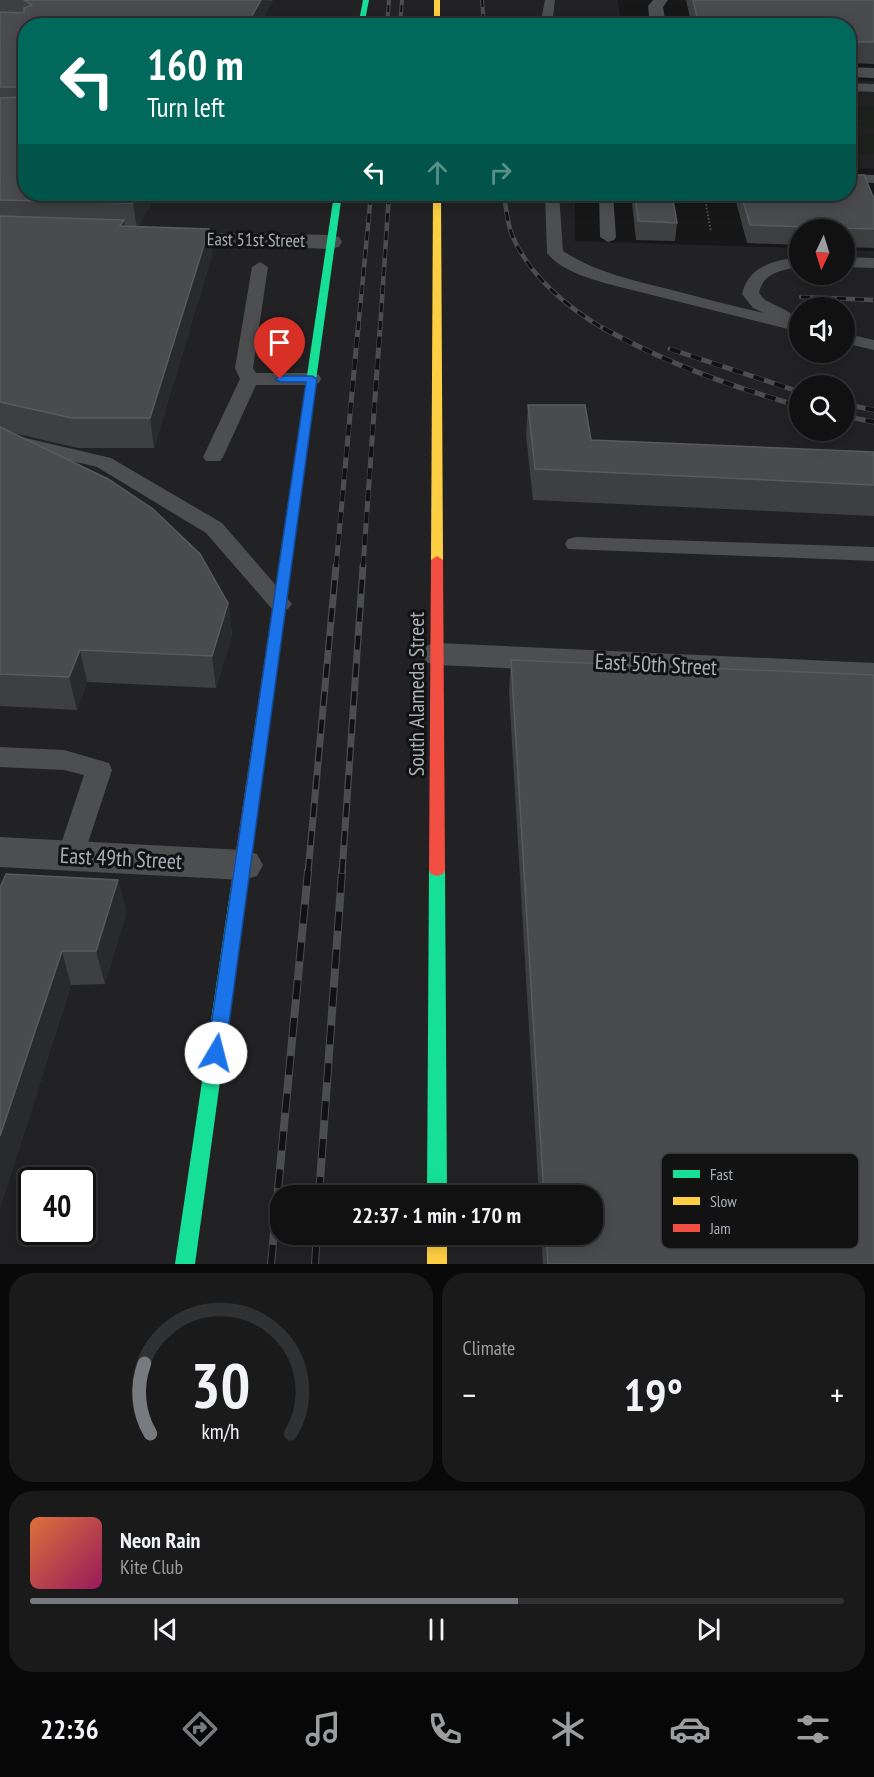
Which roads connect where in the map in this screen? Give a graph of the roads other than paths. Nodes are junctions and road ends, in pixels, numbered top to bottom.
1 (366, 0) edge
2 (437, 0) edge
3 (550, 0) edge
4 (659, 1) edge
5 (363, 18) edge
6 (437, 18) edge
7 (547, 18) edge
8 (657, 18) edge
9 (856, 72) edge
10 (874, 72) edge
11 (856, 87) edge
12 (874, 88) edge
13 (856, 178) edge
14 (874, 179) edge
15 (337, 201) edge
16 (437, 201) edge
17 (552, 201) edge
18 (606, 201) edge
19 (142, 237) edge
20 (608, 237) dead end
21 (331, 242) junction
22 (855, 262) edge
23 (789, 263) edge
24 (874, 263) edge
25 (260, 267) dead end
26 (789, 320) edge
27 (789, 322) edge
28 (855, 341) edge
29 (874, 345) edge
30 (249, 379) junction
31 (312, 379) junction
32 (0, 438) edge
33 (213, 457) dead end
34 (576, 544) dead end
35 (874, 555) edge
36 (280, 604) junction
37 (437, 654) junction
38 (874, 674) edge
39 (0, 757) edge
40 (0, 852) edge
41 (71, 856) junction
42 (243, 865) junction
43 (437, 1185) edge
44 (437, 1245) edge
45 (186, 1264) edge
46 (437, 1264) edge

1 - 5 street
2 - 6 street
3 - 7 lane
4 - 8 street
9 - 10 street
11 - 12 lane
13 - 14 lane
15 - 21 street
16 - 37 street, South Alameda Street
17 - 27 lane
18 - 20 lane
19 - 21 street, East 51st Street
21 - 31 street
22 - 24 lane
23 - 26 lane
25 - 30 lane
28 - 29 lane
30 - 31 lane
30 - 33 lane
31 - 36 street
32 - 36 lane
34 - 35 lane
36 - 42 street
37 - 38 street, East 50th Street
37 - 43 street, South Alameda Street
39 - 41 lane
40 - 41 street, East 49th Street
41 - 42 street, East 49th Street
42 - 45 street
44 - 46 street

